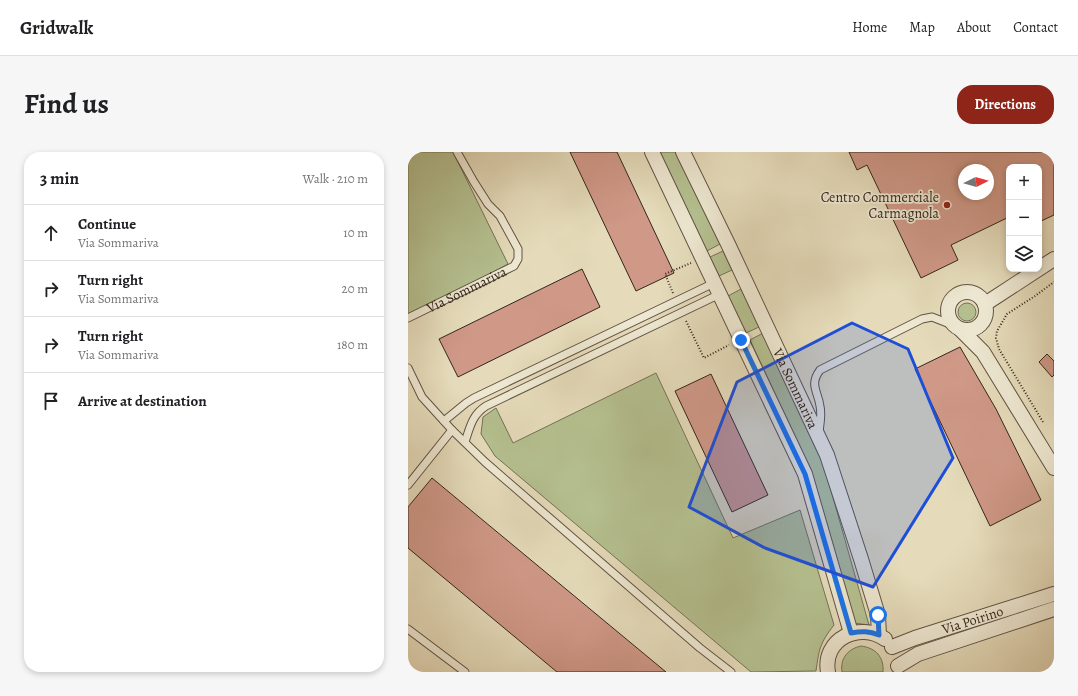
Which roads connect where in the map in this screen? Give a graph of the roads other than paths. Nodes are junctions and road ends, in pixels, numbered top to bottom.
1 (457, 152) edge
2 (652, 152) edge
3 (683, 152) edge
4 (1054, 259) edge
5 (717, 289) junction
6 (985, 304) junction
7 (408, 318) edge
8 (982, 323) junction
9 (958, 328) junction
10 (982, 352) junction
11 (408, 368) edge
12 (444, 421) junction
13 (452, 430) junction
14 (819, 438) junction
15 (465, 442) junction
16 (1054, 468) edge
17 (408, 485) edge
18 (1054, 594) edge
19 (1054, 609) edge
20 (408, 629) edge
21 (851, 633) junction
22 (879, 635) junction
23 (892, 647) junction
24 (897, 669) edge
25 (465, 672) edge
26 (731, 672) edge
27 (828, 672) edge

1 - 7 lane, Via Sommariva
2 - 5 street, Via Sommariva
3 - 14 street, Via Sommariva
4 - 6 street
5 - 12 lane
5 - 15 lane
5 - 21 street, Via Sommariva
6 - 8 street
6 - 9 street
8 - 9 street
8 - 10 street
9 - 10 street
9 - 14 lane
10 - 16 street
11 - 12 lane
12 - 13 lane
13 - 15 lane
13 - 17 lane
14 - 22 street, Via Sommariva
15 - 26 lane
18 - 23 street, Via Poirino
19 - 24 street, Via Poirino
20 - 25 lane
21 - 22 street
21 - 27 street
22 - 23 street
23 - 24 street

